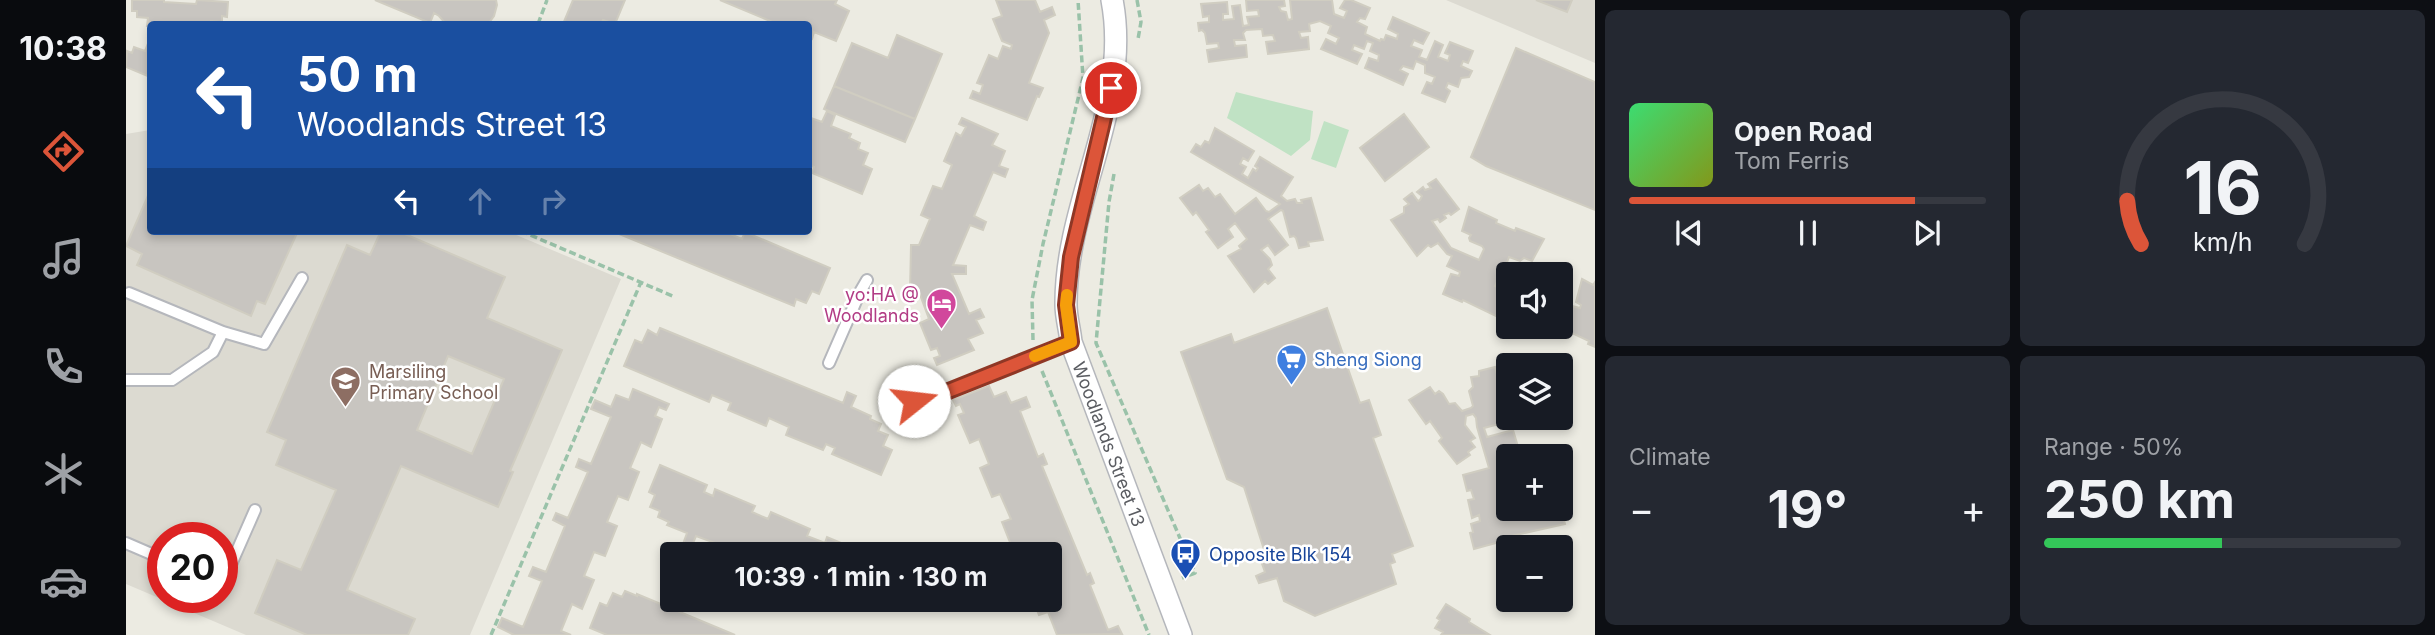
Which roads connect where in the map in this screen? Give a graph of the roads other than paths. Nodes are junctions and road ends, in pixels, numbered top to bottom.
1 (1112, 0) edge
2 (302, 278) dead end
3 (867, 280) dead end
4 (129, 293) dead end
5 (223, 332) junction
6 (1071, 342) junction
7 (829, 363) dead end
8 (126, 380) edge
9 (914, 401) dead end
10 (255, 510) dead end
11 (126, 543) edge
12 (238, 549) edge
13 (147, 552) edge
14 (1181, 635) edge

1 - 6 street, Woodlands Street 13
2 - 5 lane
3 - 7 lane
4 - 5 lane
5 - 8 lane
6 - 9 lane
6 - 14 street, Woodlands Street 13
10 - 12 lane
11 - 13 lane

